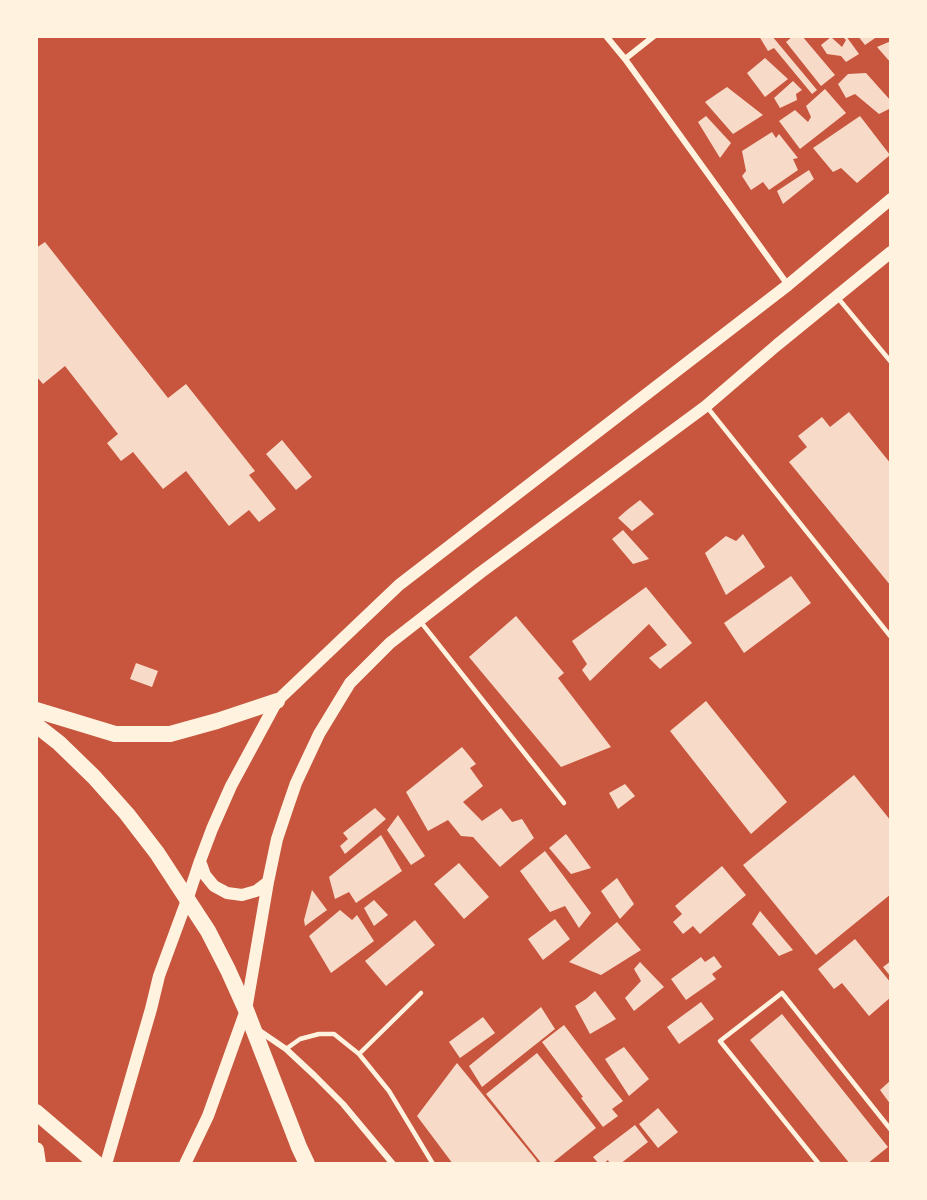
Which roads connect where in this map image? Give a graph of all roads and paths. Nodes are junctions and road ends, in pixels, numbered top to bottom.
1 (606, 36) edge
2 (654, 36) edge
3 (625, 59) junction
4 (891, 199) edge
5 (891, 252) edge
6 (788, 285) junction
7 (836, 296) junction
8 (891, 362) edge
9 (706, 406) junction
10 (420, 621) junction
11 (891, 637) edge
12 (277, 701) junction
13 (36, 710) edge
14 (36, 725) edge
15 (564, 803) dead end
16 (200, 861) junction
17 (268, 882) junction
18 (187, 900) junction
19 (421, 993) dead end
20 (249, 1018) junction
21 (286, 1049) junction
22 (359, 1053) junction
23 (36, 1112) edge
24 (891, 1130) edge
25 (36, 1150) edge
26 (38, 1164) edge
27 (97, 1164) edge
28 (106, 1164) edge
29 (185, 1164) edge
30 (307, 1164) edge
31 (393, 1164) edge
32 (433, 1164) edge
33 (819, 1164) edge

1 - 3 street
2 - 3 street
3 - 6 street
4 - 6 main road
5 - 7 main road
6 - 12 main road
7 - 8 lane
7 - 9 main road
9 - 10 main road
9 - 11 lane
10 - 15 lane
10 - 17 main road
12 - 13 highway
12 - 16 main road
14 - 18 highway
16 - 17 main road
16 - 18 main road
17 - 20 main road
18 - 20 highway
18 - 28 main road
19 - 22 lane
20 - 21 street
20 - 29 main road
20 - 30 highway
21 - 22 lane
21 - 31 street
22 - 32 lane
23 - 27 highway
24 - 33 lane
25 - 26 highway

